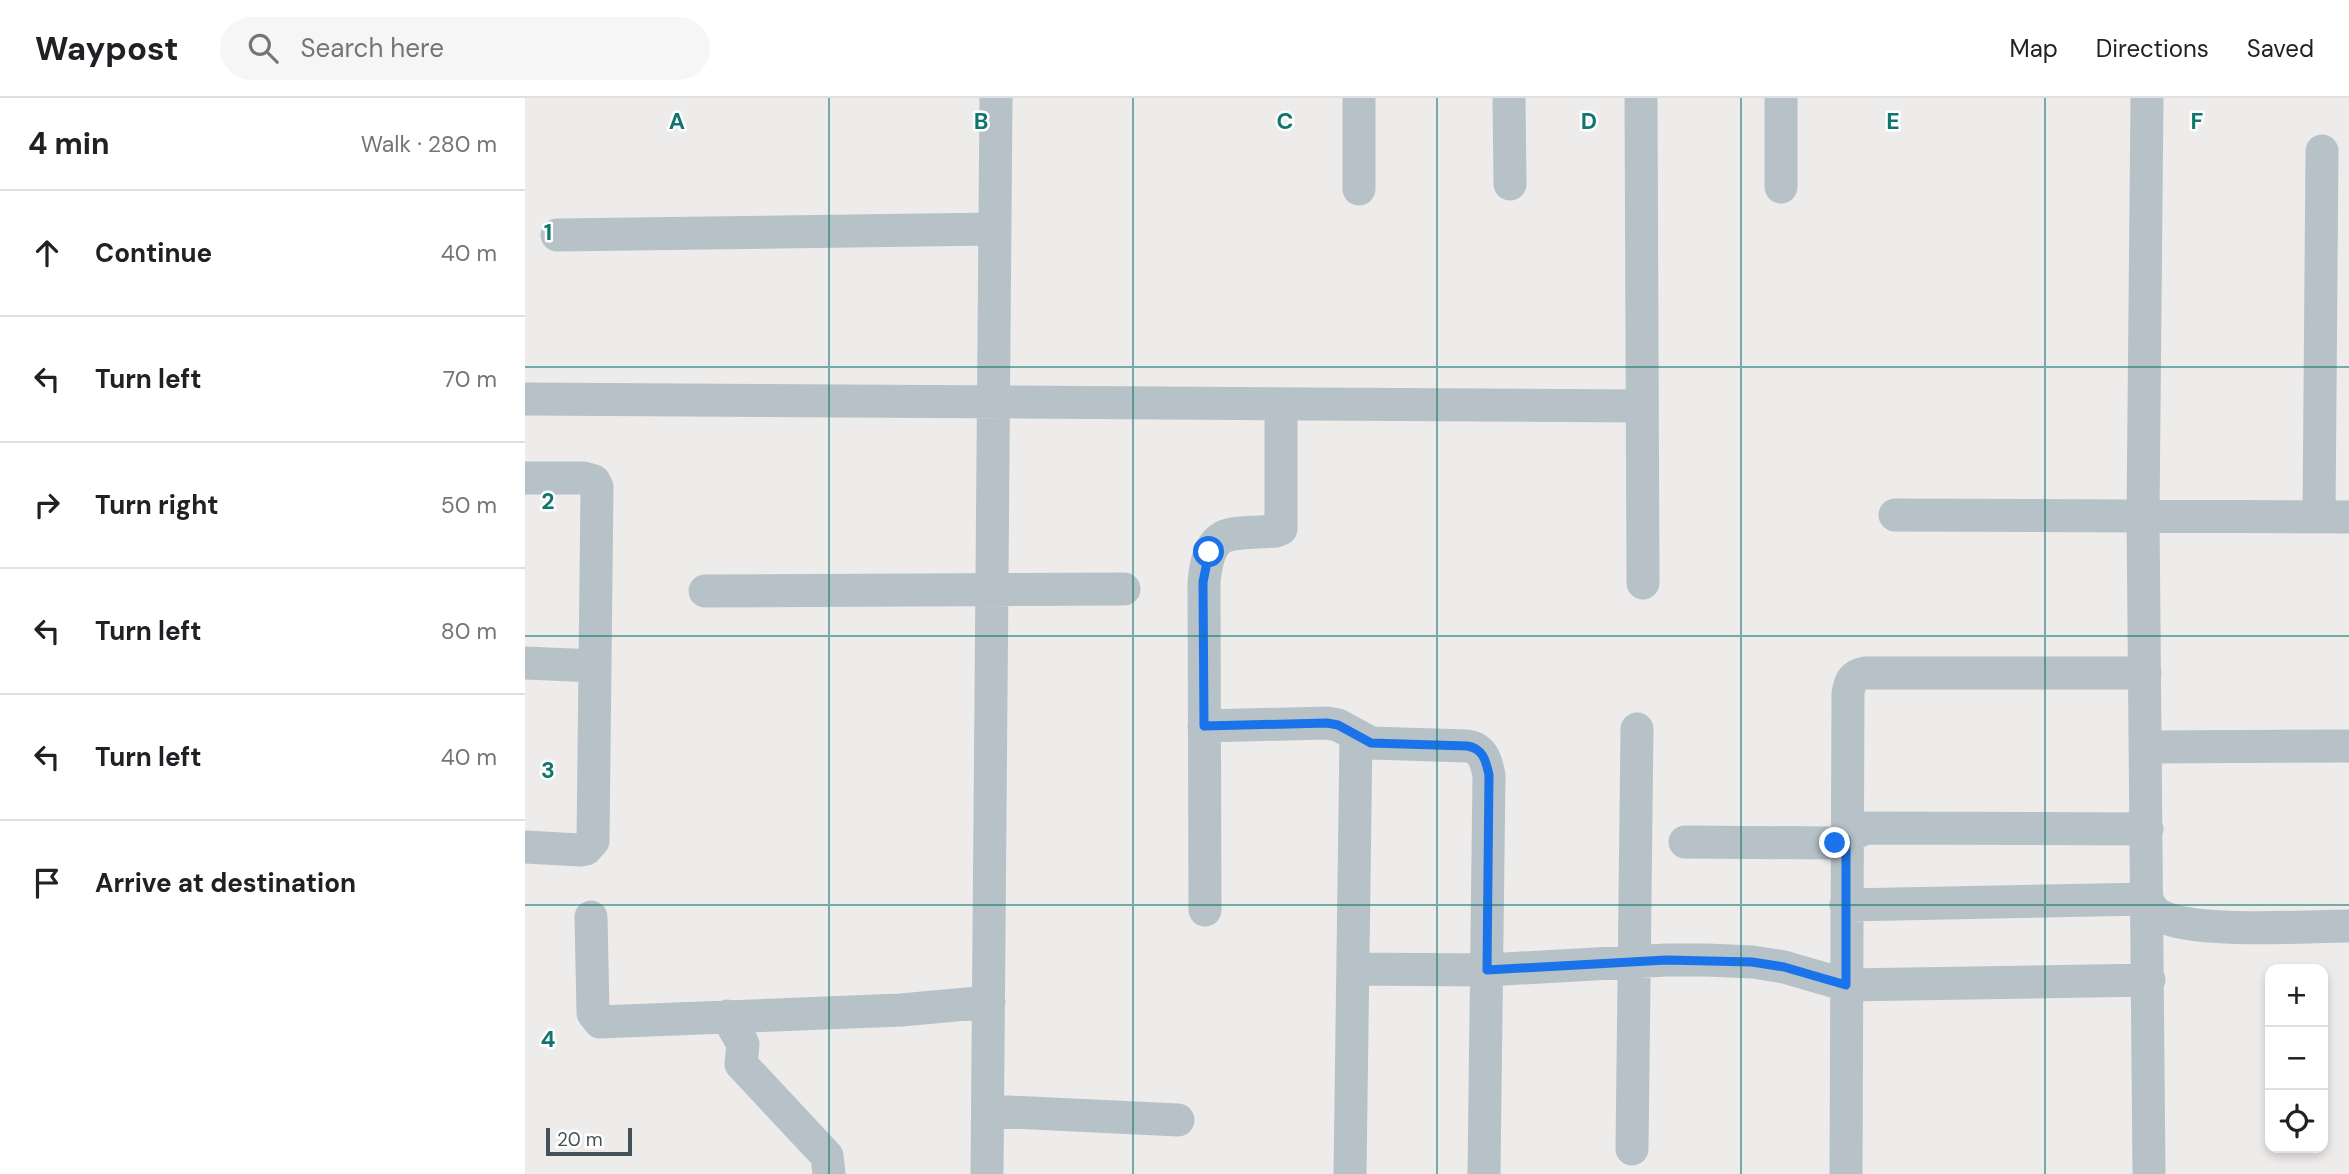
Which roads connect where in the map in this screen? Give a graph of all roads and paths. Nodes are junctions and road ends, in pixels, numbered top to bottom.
1 (996, 98) edge
2 (1359, 98) edge
3 (1509, 98) edge
4 (1641, 98) edge
5 (1781, 98) edge
6 (2147, 98) edge
7 (2322, 151) dead end
8 (1510, 184) dead end
9 (1781, 187) dead end
10 (1359, 189) dead end
11 (995, 229) junction
12 (557, 235) dead end
13 (525, 399) edge
14 (994, 402) junction
15 (1280, 404) junction
16 (1641, 406) junction
17 (525, 478) edge
18 (1895, 515) dead end
19 (2143, 516) junction
20 (2334, 517) edge
21 (1643, 583) dead end
22 (1124, 589) dead end
23 (992, 590) junction
24 (705, 591) dead end
25 (525, 663) edge
26 (595, 666) junction
27 (2145, 673) junction
28 (1204, 726) junction
29 (1637, 729) dead end
30 (1356, 736) junction
31 (2349, 746) edge
32 (2146, 747) junction
33 (2147, 829) junction
34 (1846, 839) junction
35 (1685, 842) dead end
36 (525, 847) edge
37 (2147, 899) junction
38 (1846, 905) junction
39 (1205, 910) dead end
40 (591, 917) dead end
41 (2349, 926) edge
42 (1635, 962) junction
43 (1353, 969) junction
44 (1487, 970) junction
45 (2149, 980) junction
46 (1846, 985) junction
47 (989, 1002) junction
48 (727, 1016) junction
49 (988, 1111) junction
50 (1178, 1120) dead end
51 (1632, 1149) dead end
52 (829, 1174) edge
53 (987, 1174) edge
54 (1350, 1174) edge
55 (1484, 1174) edge
56 (1846, 1174) edge
57 (2150, 1174) edge

1 - 11 street
2 - 10 street
3 - 8 street
4 - 16 street
5 - 9 street
6 - 19 street
7 - 20 street
11 - 12 street
11 - 14 street
13 - 14 street
14 - 15 street
14 - 23 street
15 - 16 street
15 - 28 street
16 - 21 street
17 - 26 street
18 - 19 street
19 - 20 street
19 - 27 street
22 - 23 street
23 - 24 street
23 - 47 street
25 - 26 street
26 - 36 street
27 - 32 street
27 - 34 street
28 - 30 street
28 - 39 street
29 - 42 street
30 - 43 street
30 - 44 street
31 - 32 street
32 - 33 street
33 - 34 street
33 - 37 street
34 - 35 street
34 - 38 street
37 - 38 street
37 - 41 street
37 - 45 street
38 - 46 street
40 - 48 street
42 - 44 street
42 - 46 street
42 - 51 street
43 - 44 street
43 - 54 street
44 - 55 street
45 - 46 street
45 - 57 street
46 - 56 street
47 - 48 street
47 - 49 street
48 - 52 street
49 - 50 street
49 - 53 street

